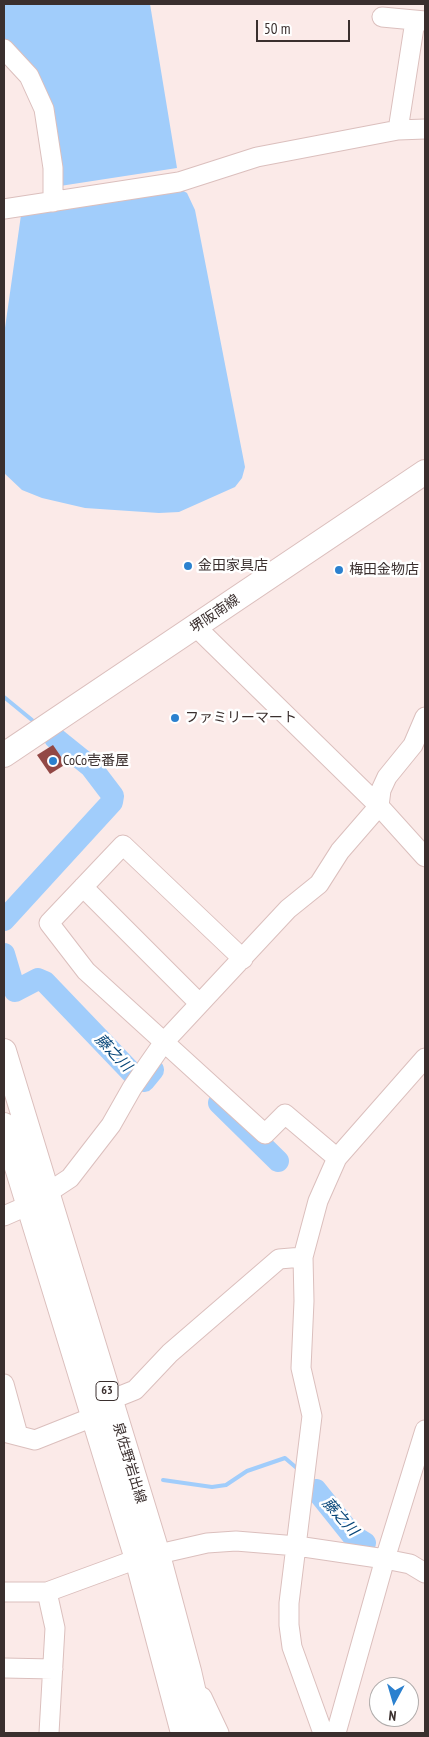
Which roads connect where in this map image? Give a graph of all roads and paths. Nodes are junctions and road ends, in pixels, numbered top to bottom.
1 (382, 17) dead end
2 (420, 21) edge
3 (4, 49) edge
4 (425, 129) edge
5 (398, 130) junction
6 (53, 202) junction
7 (4, 209) edge
8 (425, 472) edge
9 (196, 627) junction
10 (425, 717) edge
11 (4, 755) edge
12 (379, 806) junction
13 (425, 857) edge
14 (83, 887) junction
15 (243, 959) junction
16 (199, 1002) junction
17 (164, 1042) junction
18 (4, 1051) edge
19 (425, 1058) edge
20 (4, 1125) edge
21 (337, 1158) junction
22 (38, 1199) junction
23 (4, 1216) edge
24 (303, 1257) junction
25 (4, 1384) edge
26 (110, 1400) junction
27 (93, 1417) junction
28 (425, 1430) edge
29 (11, 1434) edge
30 (297, 1546) junction
31 (148, 1557) junction
32 (386, 1559) junction
33 (425, 1573) edge
34 (4, 1592) edge
35 (47, 1592) junction
36 (4, 1668) edge
37 (53, 1669) junction
38 (190, 1671) junction
39 (174, 1698) junction
40 (49, 1733) edge
41 (179, 1733) edge
42 (182, 1733) edge
43 (202, 1733) edge
44 (219, 1733) edge
45 (323, 1733) edge
46 (336, 1733) edge

1 - 2 street
2 - 5 street
3 - 6 street
4 - 5 street
5 - 6 street
6 - 7 street
8 - 9 main road, 堺阪南線
9 - 11 main road, 堺阪南線
9 - 12 street
10 - 12 street
12 - 13 street
12 - 15 street
14 - 15 street
14 - 16 street
14 - 17 street
15 - 16 street
16 - 17 street
17 - 21 street
17 - 22 street
18 - 22 main road, 泉佐野岩出線 / 63
19 - 21 street
20 - 22 main road, 泉佐野岩出線 / 63
21 - 24 street
22 - 23 street
22 - 26 main road, 泉佐野岩出線 / 63
22 - 27 main road, 泉佐野岩出線 / 63
24 - 26 street
24 - 30 street
25 - 29 street
26 - 31 main road, 泉佐野岩出線 / 63
27 - 29 street
27 - 31 main road, 泉佐野岩出線 / 63
28 - 32 street
30 - 31 street
30 - 32 street
30 - 45 street
31 - 35 street
31 - 38 main road, 泉佐野岩出線 / 63
31 - 39 main road, 泉佐野岩出線 / 63
32 - 33 street
32 - 46 street
34 - 35 street
35 - 37 street
36 - 37 street
37 - 40 street
38 - 43 main road, 泉佐野岩出線 / 63
38 - 44 street
39 - 41 street
39 - 42 main road, 泉佐野岩出線 / 63

